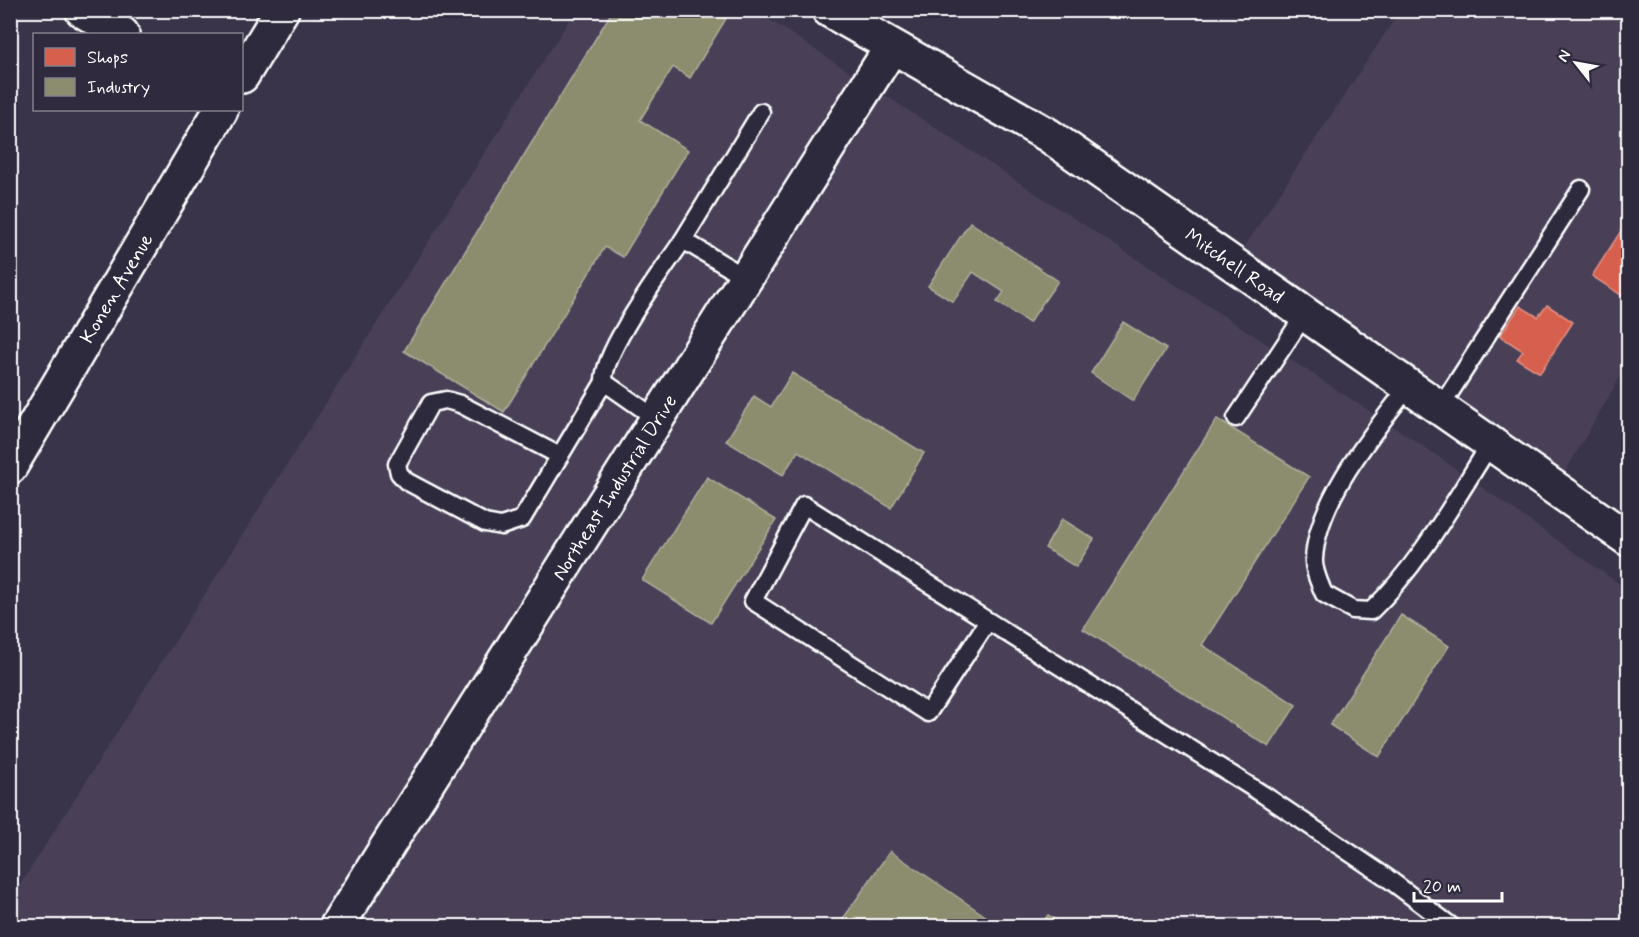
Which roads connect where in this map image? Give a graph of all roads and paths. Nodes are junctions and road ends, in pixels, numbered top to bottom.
1 (82, 10) edge
2 (282, 10) edge
3 (829, 10) edge
4 (120, 33) edge
5 (891, 48) junction
6 (243, 74) edge
7 (220, 111) edge
8 (761, 112) dead end
9 (1581, 189) dead end
10 (683, 240) junction
11 (746, 278) junction
12 (1305, 314) junction
13 (604, 382) junction
14 (1408, 386) junction
15 (1440, 408) junction
16 (1236, 418) dead end
17 (657, 419) junction
18 (1491, 443) junction
19 (560, 456) junction
20 (10, 467) edge
21 (1629, 539) edge
22 (988, 621) junction
23 (337, 927) edge
24 (1451, 927) edge

1 - 4 street
2 - 6 street
3 - 5 street, Mitchell Road
5 - 11 street, Northeast Industrial Drive
5 - 12 street, Mitchell Road
7 - 20 street, Konen Avenue
8 - 10 lane
9 - 15 lane
10 - 11 lane
10 - 13 lane
11 - 17 street, Northeast Industrial Drive
12 - 14 street, Mitchell Road
12 - 16 lane
13 - 17 lane
13 - 19 lane
14 - 15 street, Mitchell Road
14 - 18 lane
15 - 18 street, Mitchell Road
17 - 23 street, Northeast Industrial Drive
18 - 21 street, Mitchell Road
19 - 19 lane
22 - 22 lane
22 - 24 lane

